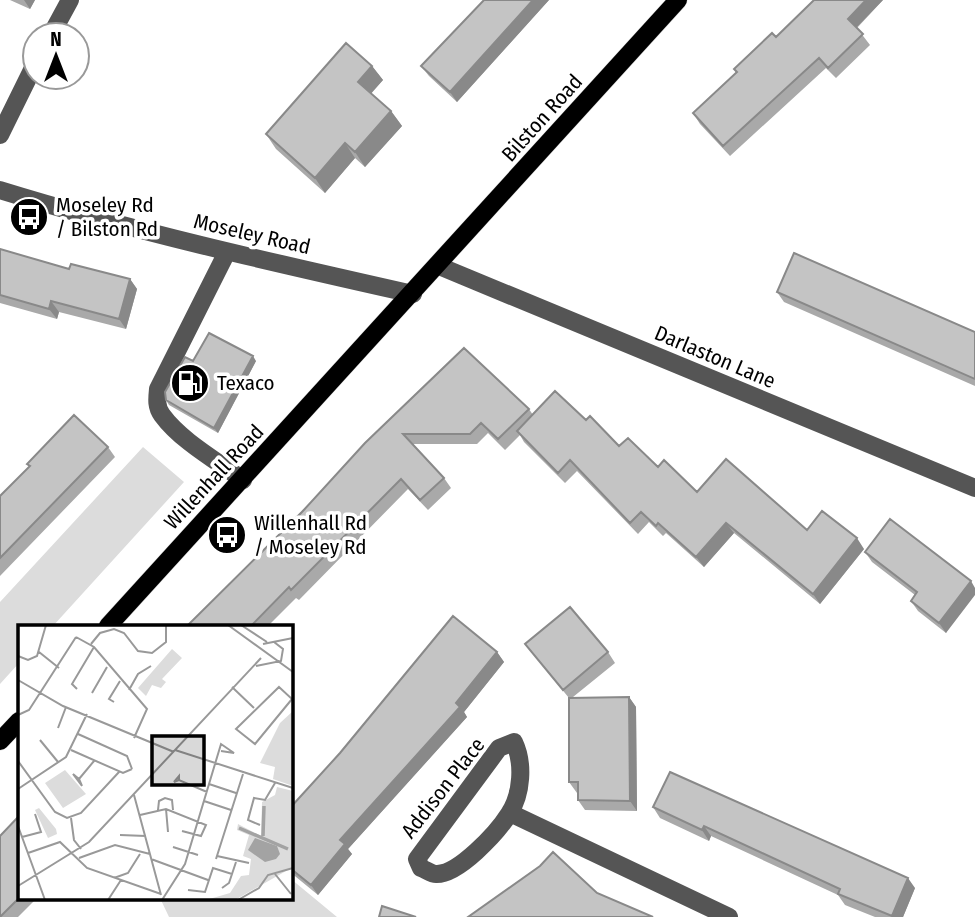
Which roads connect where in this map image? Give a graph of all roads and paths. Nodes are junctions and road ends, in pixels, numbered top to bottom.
1 (70, 0) edge
2 (678, 0) edge
3 (59, 21) edge
4 (22, 91) edge
5 (0, 135) edge
6 (0, 190) edge
7 (228, 252) junction
8 (439, 266) junction
9 (413, 294) junction
10 (243, 480) junction
11 (975, 488) edge
12 (109, 625) edge
13 (18, 722) edge
14 (0, 741) edge
15 (510, 813) junction
16 (729, 917) edge

1 - 3 street
2 - 8 main road, Bilston Road
4 - 5 street
6 - 7 street, Moseley Road
7 - 9 street, Moseley Road
7 - 10 street
8 - 9 main road, Willenhall Road
8 - 11 street, Darlaston Lane
9 - 10 main road, Willenhall Road
10 - 12 main road, Willenhall Road
13 - 14 main road
15 - 15 street, Addison Place
15 - 16 street

